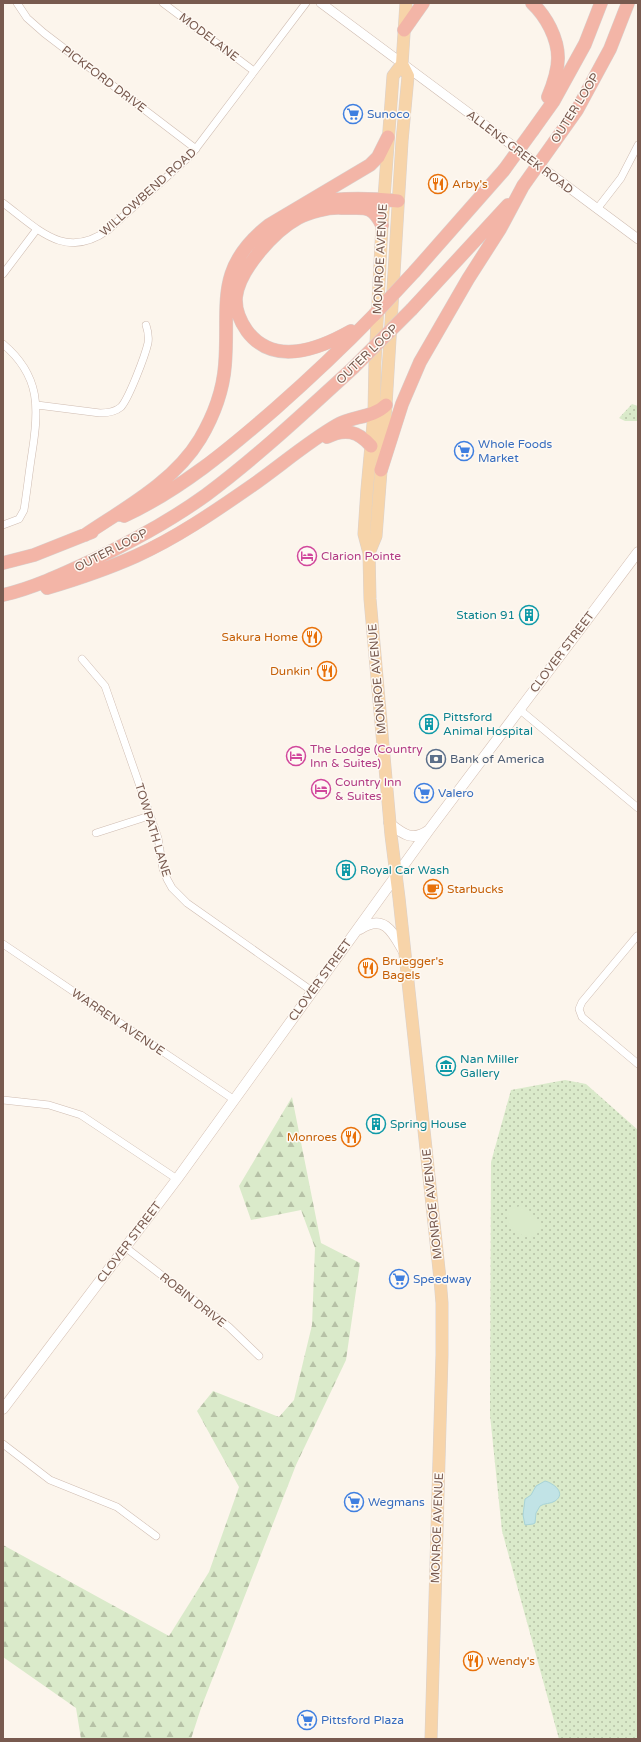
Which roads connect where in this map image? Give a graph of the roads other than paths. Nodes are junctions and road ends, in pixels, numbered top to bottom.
1 (17, 3) edge
2 (163, 3) edge
3 (306, 3) edge
4 (321, 3) edge
5 (406, 3) edge
6 (423, 3) edge
7 (532, 3) edge
8 (601, 3) edge
9 (628, 3) edge
10 (404, 30) junction
11 (402, 64) junction
12 (254, 71) junction
13 (533, 130) junction
14 (388, 137) junction
15 (638, 145) edge
16 (196, 149) junction
17 (523, 186) junction
18 (384, 199) junction
19 (398, 201) junction
20 (3, 203) edge
21 (300, 206) junction
22 (597, 209) junction
23 (382, 225) junction
24 (36, 229) junction
25 (638, 240) edge
26 (3, 274) edge
27 (146, 325) dead end
28 (355, 332) junction
29 (3, 344) edge
30 (37, 405) junction
31 (386, 405) junction
32 (374, 413) junction
33 (370, 446) junction
34 (306, 447) junction
35 (381, 470) junction
36 (3, 525) edge
37 (85, 535) junction
38 (638, 552) edge
39 (369, 553) junction
40 (3, 563) edge
41 (18, 591) junction
42 (3, 595) edge
43 (82, 659) dead end
44 (519, 709) junction
45 (638, 808) edge
46 (149, 816) junction
47 (389, 823) junction
48 (430, 830) junction
49 (96, 833) dead end
50 (396, 877) junction
51 (357, 931) junction
52 (638, 937) edge
53 (3, 944) edge
54 (405, 954) junction
55 (312, 990) junction
56 (638, 1064) edge
57 (234, 1099) junction
58 (3, 1100) edge
59 (177, 1179) junction
60 (125, 1247) junction
61 (259, 1356) dead end
62 (3, 1409) edge
63 (3, 1444) edge
64 (156, 1536) dead end
65 (431, 1739) edge

1 - 16 street, PICKFORD DRIVE
2 - 12 street, MODELANE
3 - 12 street, WILLOWBEND ROAD
4 - 11 street, ALLENS CREEK ROAD
5 - 10 main road, MONROE AVENUE
6 - 10 highway
7 - 13 highway
8 - 13 highway, OUTER LOOP
9 - 17 highway, OUTER LOOP, bridge
10 - 11 main road, MONROE AVENUE
11 - 14 main road, MONROE AVENUE
11 - 19 main road, MONROE AVENUE
11 - 22 street, ALLENS CREEK ROAD
12 - 16 street, WILLOWBEND ROAD
13 - 28 highway, OUTER LOOP, bridge
14 - 18 main road, MONROE AVENUE
14 - 21 highway
15 - 22 street
16 - 24 street, WILLOWBEND ROAD
17 - 35 highway
17 - 41 highway, OUTER LOOP, bridge
18 - 19 highway
18 - 21 highway
18 - 23 main road, MONROE AVENUE
19 - 31 main road, MONROE AVENUE
20 - 24 street, WILLOWBEND ROAD
21 - 37 highway
22 - 25 street, ALLENS CREEK ROAD
23 - 28 highway
23 - 32 main road, MONROE AVENUE
24 - 26 street
27 - 30 street
28 - 37 highway, OUTER LOOP
29 - 30 street
30 - 36 street
31 - 32 highway
31 - 35 main road, MONROE AVENUE
32 - 33 main road, MONROE AVENUE
32 - 34 highway
33 - 34 highway
33 - 39 main road, MONROE AVENUE
34 - 41 highway
35 - 39 main road, MONROE AVENUE
37 - 40 highway, OUTER LOOP
38 - 44 main road, CLOVER STREET
39 - 47 main road, MONROE AVENUE
41 - 42 highway, OUTER LOOP
43 - 46 street, TOWPATH LANE
44 - 45 street
44 - 48 main road, CLOVER STREET
46 - 49 street
46 - 55 street, TOWPATH LANE
47 - 48 main road
47 - 50 main road, MONROE AVENUE
48 - 50 main road, CLOVER STREET
50 - 51 main road, CLOVER STREET
50 - 54 main road, MONROE AVENUE
51 - 54 main road
51 - 55 main road, CLOVER STREET
52 - 56 street
53 - 57 street, WARREN AVENUE
54 - 65 main road, MONROE AVENUE
55 - 57 main road, CLOVER STREET
57 - 59 main road, CLOVER STREET
58 - 59 street
59 - 60 main road, CLOVER STREET
60 - 61 street, ROBIN DRIVE
60 - 62 main road, CLOVER STREET
63 - 64 street

